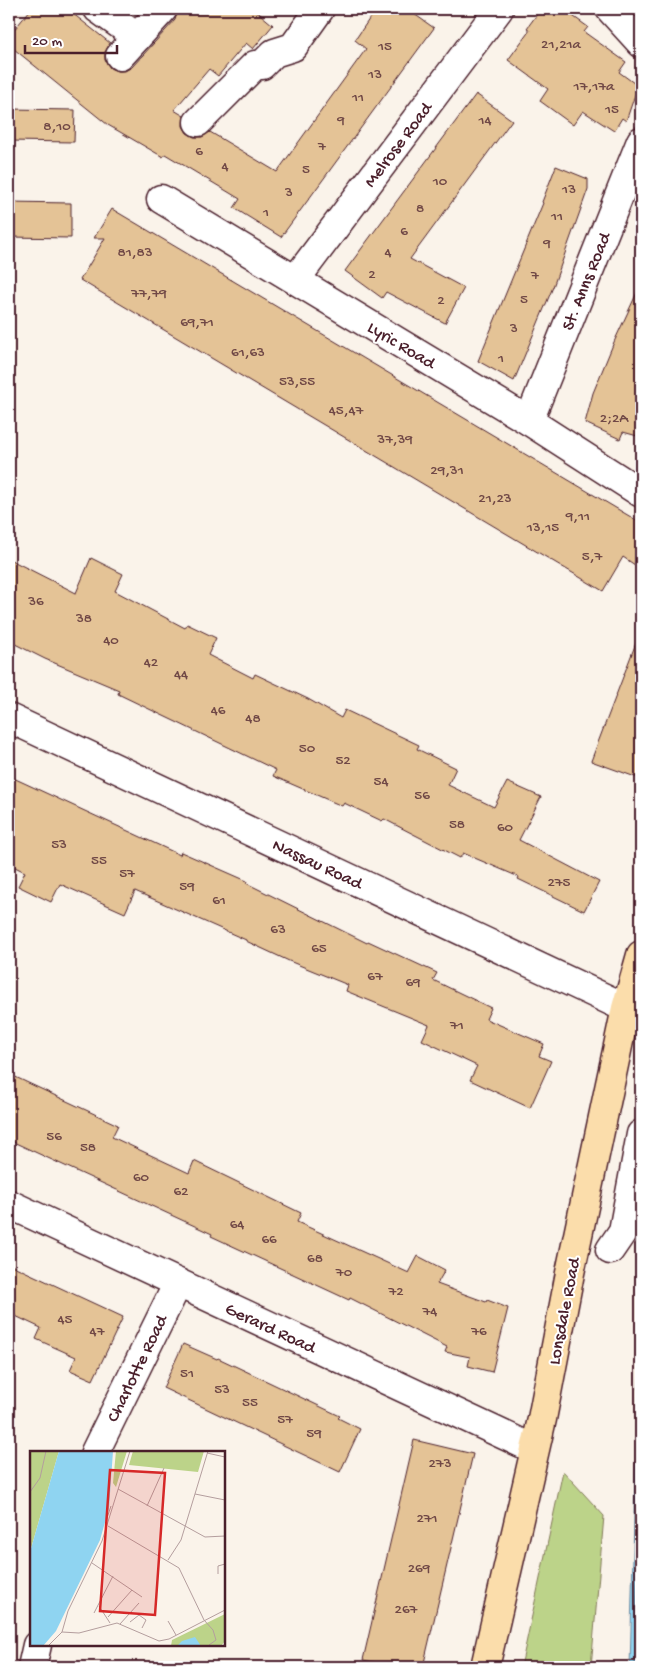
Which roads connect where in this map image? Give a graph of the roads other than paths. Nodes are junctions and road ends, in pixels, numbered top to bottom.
1 (98, 9) edge
2 (163, 9) edge
3 (320, 9) edge
4 (499, 9) edge
5 (610, 9) edge
6 (641, 43) edge
7 (198, 122) dead end
8 (641, 141) edge
9 (161, 199) dead end
10 (296, 280) junction
11 (529, 421) junction
12 (641, 494) edge
13 (9, 718) edge
14 (641, 955) edge
15 (626, 1008) junction
16 (641, 1134) edge
17 (9, 1204) edge
18 (610, 1250) dead end
19 (178, 1283) junction
20 (534, 1449) junction
21 (95, 1451) edge
22 (37, 1646) edge
23 (32, 1667) edge
24 (485, 1667) edge

1 - 2 street
3 - 7 street
4 - 10 street, Melrose Road
5 - 6 street
8 - 11 street, St. Anns Road
9 - 10 street, Lyric Road
10 - 11 street, Lyric Road
11 - 12 street, Lyric Road
13 - 15 street, Nassau Road
14 - 15 main road, Lonsdale Road
15 - 20 main road, Lonsdale Road
16 - 18 street
17 - 19 street, Gerard Road
19 - 20 street, Gerard Road
19 - 21 street, Charlotte Road
20 - 24 main road, Lonsdale Road
22 - 23 street

